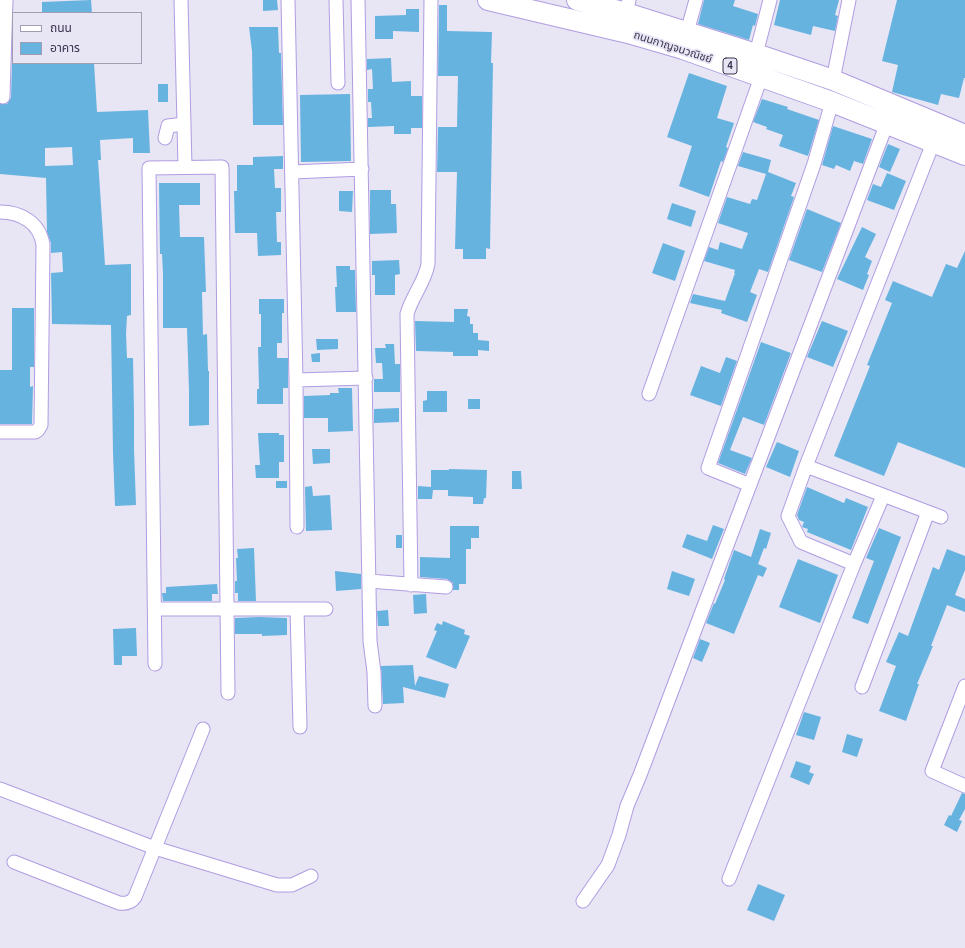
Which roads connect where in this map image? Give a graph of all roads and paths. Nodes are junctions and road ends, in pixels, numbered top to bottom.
1 (6, 0) edge
2 (181, 0) edge
3 (288, 0) edge
4 (336, 0) edge
5 (358, 0) edge
6 (431, 0) edge
7 (488, 0) edge
8 (577, 0) edge
9 (696, 0) edge
10 (770, 0) edge
11 (850, 0) edge
12 (627, 6) edge
13 (687, 32) junction
14 (756, 54) junction
15 (761, 77) junction
16 (833, 80) junction
17 (338, 83) dead end
18 (3, 97) dead end
19 (832, 102) junction
20 (887, 123) junction
21 (184, 124) junction
22 (165, 138) dead end
23 (934, 143) junction
24 (961, 144) edge
25 (184, 167) junction
26 (362, 170) junction
27 (292, 172) junction
28 (0, 212) edge
29 (366, 378) junction
30 (296, 380) junction
31 (649, 394) dead end
32 (0, 432) edge
33 (806, 466) junction
34 (750, 485) junction
35 (883, 496) junction
36 (928, 512) junction
37 (941, 517) dead end
38 (297, 527) dead end
39 (854, 564) junction
40 (369, 581) junction
41 (411, 585) junction
42 (446, 587) dead end
43 (226, 608) junction
44 (155, 609) junction
45 (297, 609) junction
46 (326, 609) dead end
47 (155, 664) dead end
48 (965, 686) edge
49 (862, 687) dead end
50 (228, 693) dead end
51 (375, 706) dead end
52 (300, 727) dead end
53 (203, 729) dead end
54 (965, 786) edge
55 (0, 789) edge
56 (155, 848) junction
57 (14, 862) dead end
58 (311, 876) dead end
59 (729, 879) dead end
60 (582, 901) dead end

1 - 18 street
2 - 21 street
3 - 27 street
4 - 17 street
5 - 26 street
6 - 41 street
7 - 15 highway, ถนนกาญจนวณิชย์ / 4
8 - 12 highway, ถนนกาญจนวณิชย์ / 4
9 - 13 street
10 - 14 street
11 - 16 street
12 - 13 highway, ถนนกาญจนวณิชย์ / 4
13 - 14 highway, ถนนกาญจนวณิชย์ / 4
14 - 16 highway, ถนนกาญจนวณิชย์ / 4
15 - 19 highway, ถนนกาญจนวณิชย์ / 4
15 - 31 street
16 - 24 highway, ถนนกาญจนวณิชย์ / 4
19 - 20 highway, ถนนกาญจนวณิชย์ / 4
19 - 34 street
20 - 23 highway, ถนนกาญจนวณิชย์ / 4
20 - 34 street
21 - 22 street
21 - 25 street
23 - 24 highway, ถนนกาญจนวณิชย์ / 4
23 - 33 street
25 - 43 street
25 - 44 street
26 - 27 street
26 - 29 street
27 - 30 street
28 - 32 street
29 - 30 street
29 - 40 street
30 - 38 street
33 - 35 street
33 - 39 street
34 - 60 street
35 - 36 street
35 - 39 street
36 - 37 street
36 - 49 street
39 - 59 street
40 - 41 street
40 - 51 street
41 - 42 street
43 - 44 street
43 - 45 street
43 - 50 street
44 - 47 street
45 - 46 street
45 - 52 street
48 - 54 street
53 - 56 street
55 - 56 street
56 - 57 street
56 - 58 street

